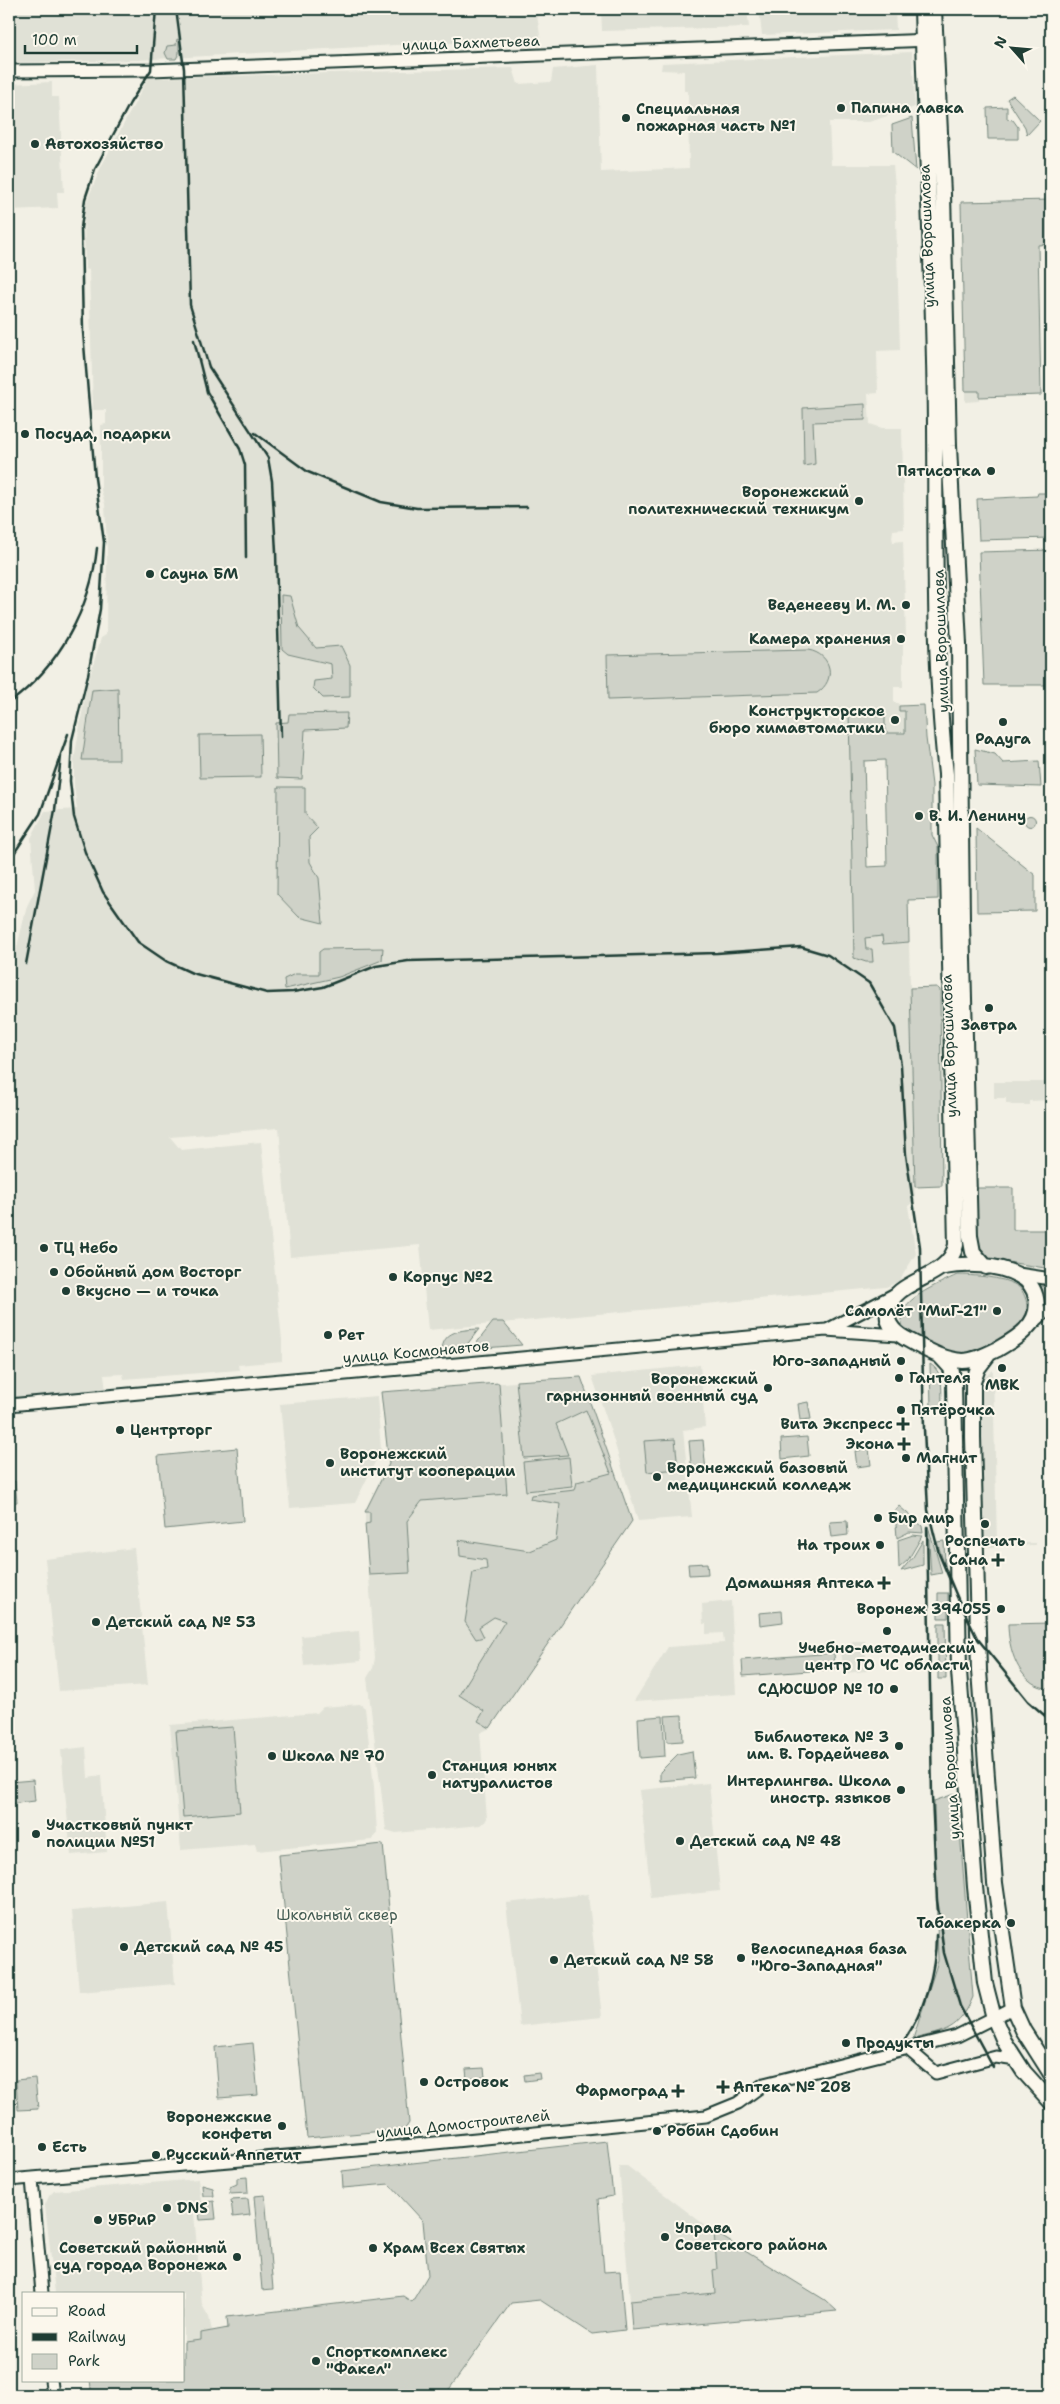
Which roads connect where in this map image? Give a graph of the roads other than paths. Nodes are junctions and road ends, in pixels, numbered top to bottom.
1 (922, 9) edge
2 (934, 9) edge
3 (929, 40) junction
4 (9, 71) edge
5 (957, 609) junction
6 (936, 610) junction
7 (944, 1267) junction
8 (986, 1267) junction
9 (1017, 1274) junction
10 (1051, 1280) edge
11 (901, 1292) junction
12 (1051, 1307) edge
13 (1027, 1328) junction
14 (826, 1330) junction
15 (898, 1335) junction
16 (988, 1354) junction
17 (939, 1356) junction
18 (9, 1405) edge
19 (1013, 2008) junction
20 (994, 2018) junction
21 (908, 2049) junction
22 (1016, 2060) junction
23 (1051, 2074) edge
24 (1051, 2102) edge
25 (32, 2179) junction
26 (9, 2180) edge
27 (42, 2292) edge
28 (51, 2382) edge
29 (53, 2395) edge

1 - 3 main road, улица Ворошилова
2 - 3 main road, улица Ворошилова
3 - 4 street, улица Бахметьева
3 - 5 main road, улица Ворошилова
3 - 6 main road, улица Ворошилова
5 - 6 main road
5 - 8 main road, улица Ворошилова
6 - 7 main road, улица Ворошилова
7 - 8 main road
7 - 11 main road
8 - 9 main road
9 - 10 street
9 - 13 main road, улица Ворошилова
11 - 14 street, улица Космонавтов
11 - 15 main road
12 - 13 street
13 - 16 main road, улица Ворошилова
14 - 15 street, улица Космонавтов
14 - 18 street, улица Космонавтов
15 - 17 main road, улица Ворошилова
16 - 17 main road, улица Ворошилова
16 - 19 main road
17 - 20 main road, улица Ворошилова
19 - 20 street, улица Домостроителей
19 - 23 main road
20 - 21 street, улица Домостроителей
20 - 22 main road, улица Ворошилова
21 - 22 street
21 - 25 street, улица Домостроителей
22 - 24 main road, улица Ворошилова
25 - 26 street, улица Домостроителей
25 - 27 street
28 - 29 street

